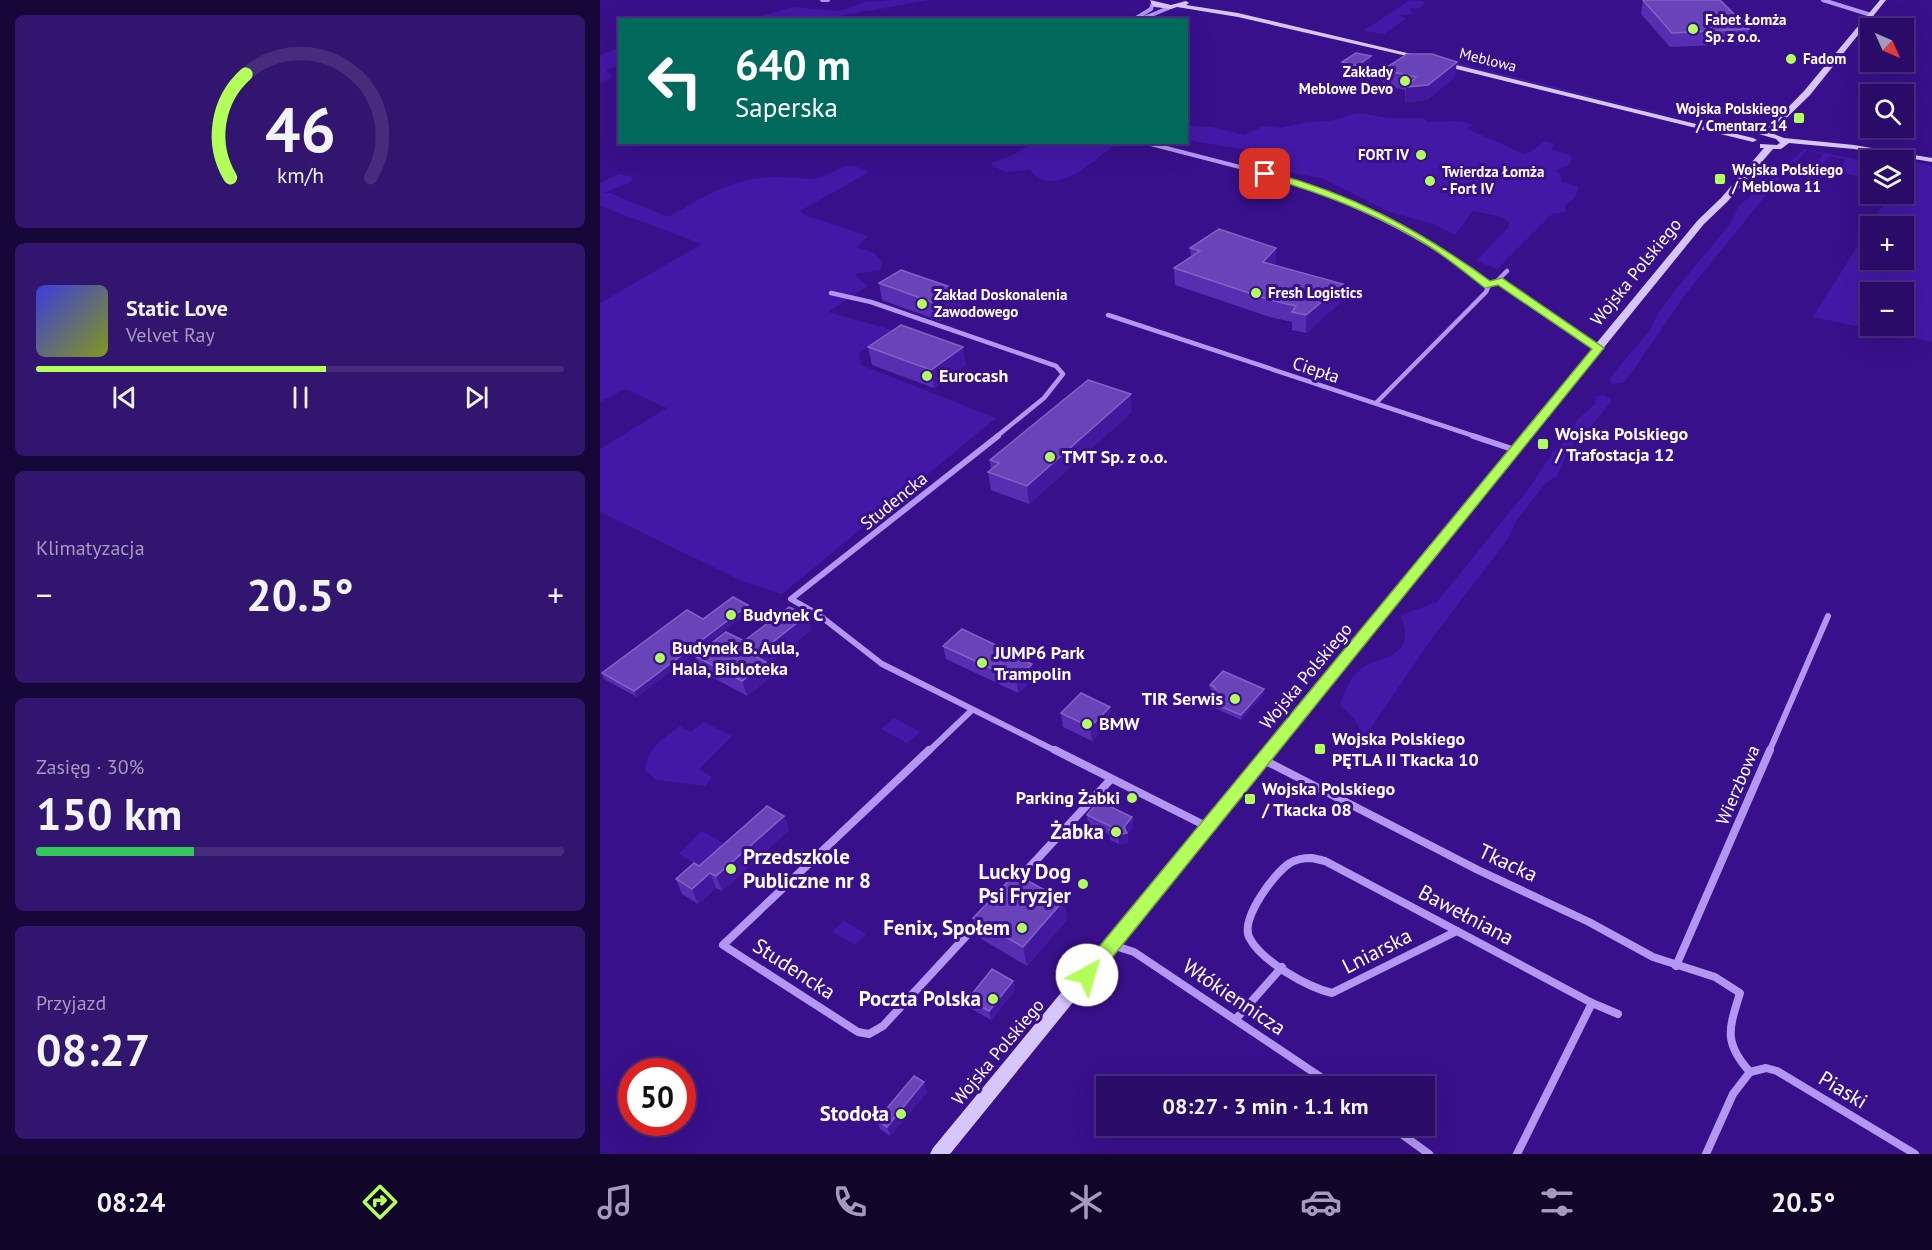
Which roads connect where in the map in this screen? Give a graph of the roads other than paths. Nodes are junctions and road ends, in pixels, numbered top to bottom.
1 (828, 0) edge
2 (1188, 0) edge
3 (1823, 0) edge
4 (1883, 0) edge
5 (822, 1) edge
6 (1152, 1) edge
7 (1175, 7) junction
8 (1871, 15) junction
9 (1136, 18) edge
10 (1145, 18) edge
11 (1428, 54) edge
12 (1438, 56) edge
13 (1807, 93) junction
14 (1776, 125) junction
15 (1727, 130) junction
16 (1757, 140) junction
17 (1782, 141) junction
18 (1151, 144) edge
19 (1770, 147) junction
20 (1932, 160) edge
21 (1701, 222) junction
22 (1507, 272) dead end
23 (1498, 281) junction
24 (1489, 285) junction
25 (831, 293) dead end
26 (1108, 315) dead end
27 (1599, 348) junction
28 (1376, 404) junction
29 (1515, 450) junction
30 (1828, 616) dead end
31 (972, 710) junction
32 (1262, 759) junction
33 (1111, 778) junction
34 (1207, 826) junction
35 (1013, 885) edge
36 (989, 911) edge
37 (1457, 931) junction
38 (1111, 945) junction
39 (1676, 966) junction
40 (1282, 967) junction
41 (1592, 1003) junction
42 (1618, 1014) dead end
43 (1236, 1019) junction
44 (1750, 1072) junction
45 (1319, 1076) edge
46 (1404, 1136) edge
47 (939, 1154) edge
48 (1429, 1154) edge
49 (1517, 1154) edge
50 (1706, 1154) edge
51 (1915, 1154) edge

1 - 5 street
2 - 7 main road
2 - 11 main road
3 - 8 street
4 - 8 main road, Wojska Polskiego
6 - 7 main road, Meblowa
6 - 9 street
7 - 10 street
7 - 15 main road, Meblowa
8 - 13 main road, Wojska Polskiego
12 - 15 main road, Meblowa
13 - 14 main road, Wojska Polskiego
13 - 17 main road, Wojska Polskiego
14 - 15 main road
14 - 16 main road, Wojska Polskiego
15 - 16 main road, Meblowa
15 - 16 main road
16 - 17 main road
16 - 19 main road
16 - 21 main road, Wojska Polskiego
17 - 19 main road
17 - 20 main road
18 - 24 street
19 - 21 main road, Wojska Polskiego
21 - 27 main road, Wojska Polskiego
22 - 23 street
23 - 24 street
23 - 27 street
24 - 28 street
25 - 31 street, Studencka
26 - 28 street, Ciepła
27 - 29 main road, Wojska Polskiego
28 - 29 street, Ciepła
29 - 32 main road, Wojska Polskiego
30 - 39 street, Wierzbowa
31 - 33 street, Studencka
31 - 36 street, Studencka
32 - 34 main road, Wojska Polskiego
32 - 39 street, Tkacka
33 - 34 street, Studencka
33 - 35 street
34 - 38 main road, Wojska Polskiego
37 - 40 street, Lniarska
37 - 40 street, Bawełniana
37 - 41 street, Bawełniana
38 - 43 street, Włókiennicza
38 - 47 main road, Wojska Polskiego
39 - 44 street, Tkacka
40 - 43 street
41 - 42 street, Bawełniana
41 - 49 street
43 - 45 street, Włókiennicza
44 - 50 street
44 - 51 street, Piaski
46 - 48 street

